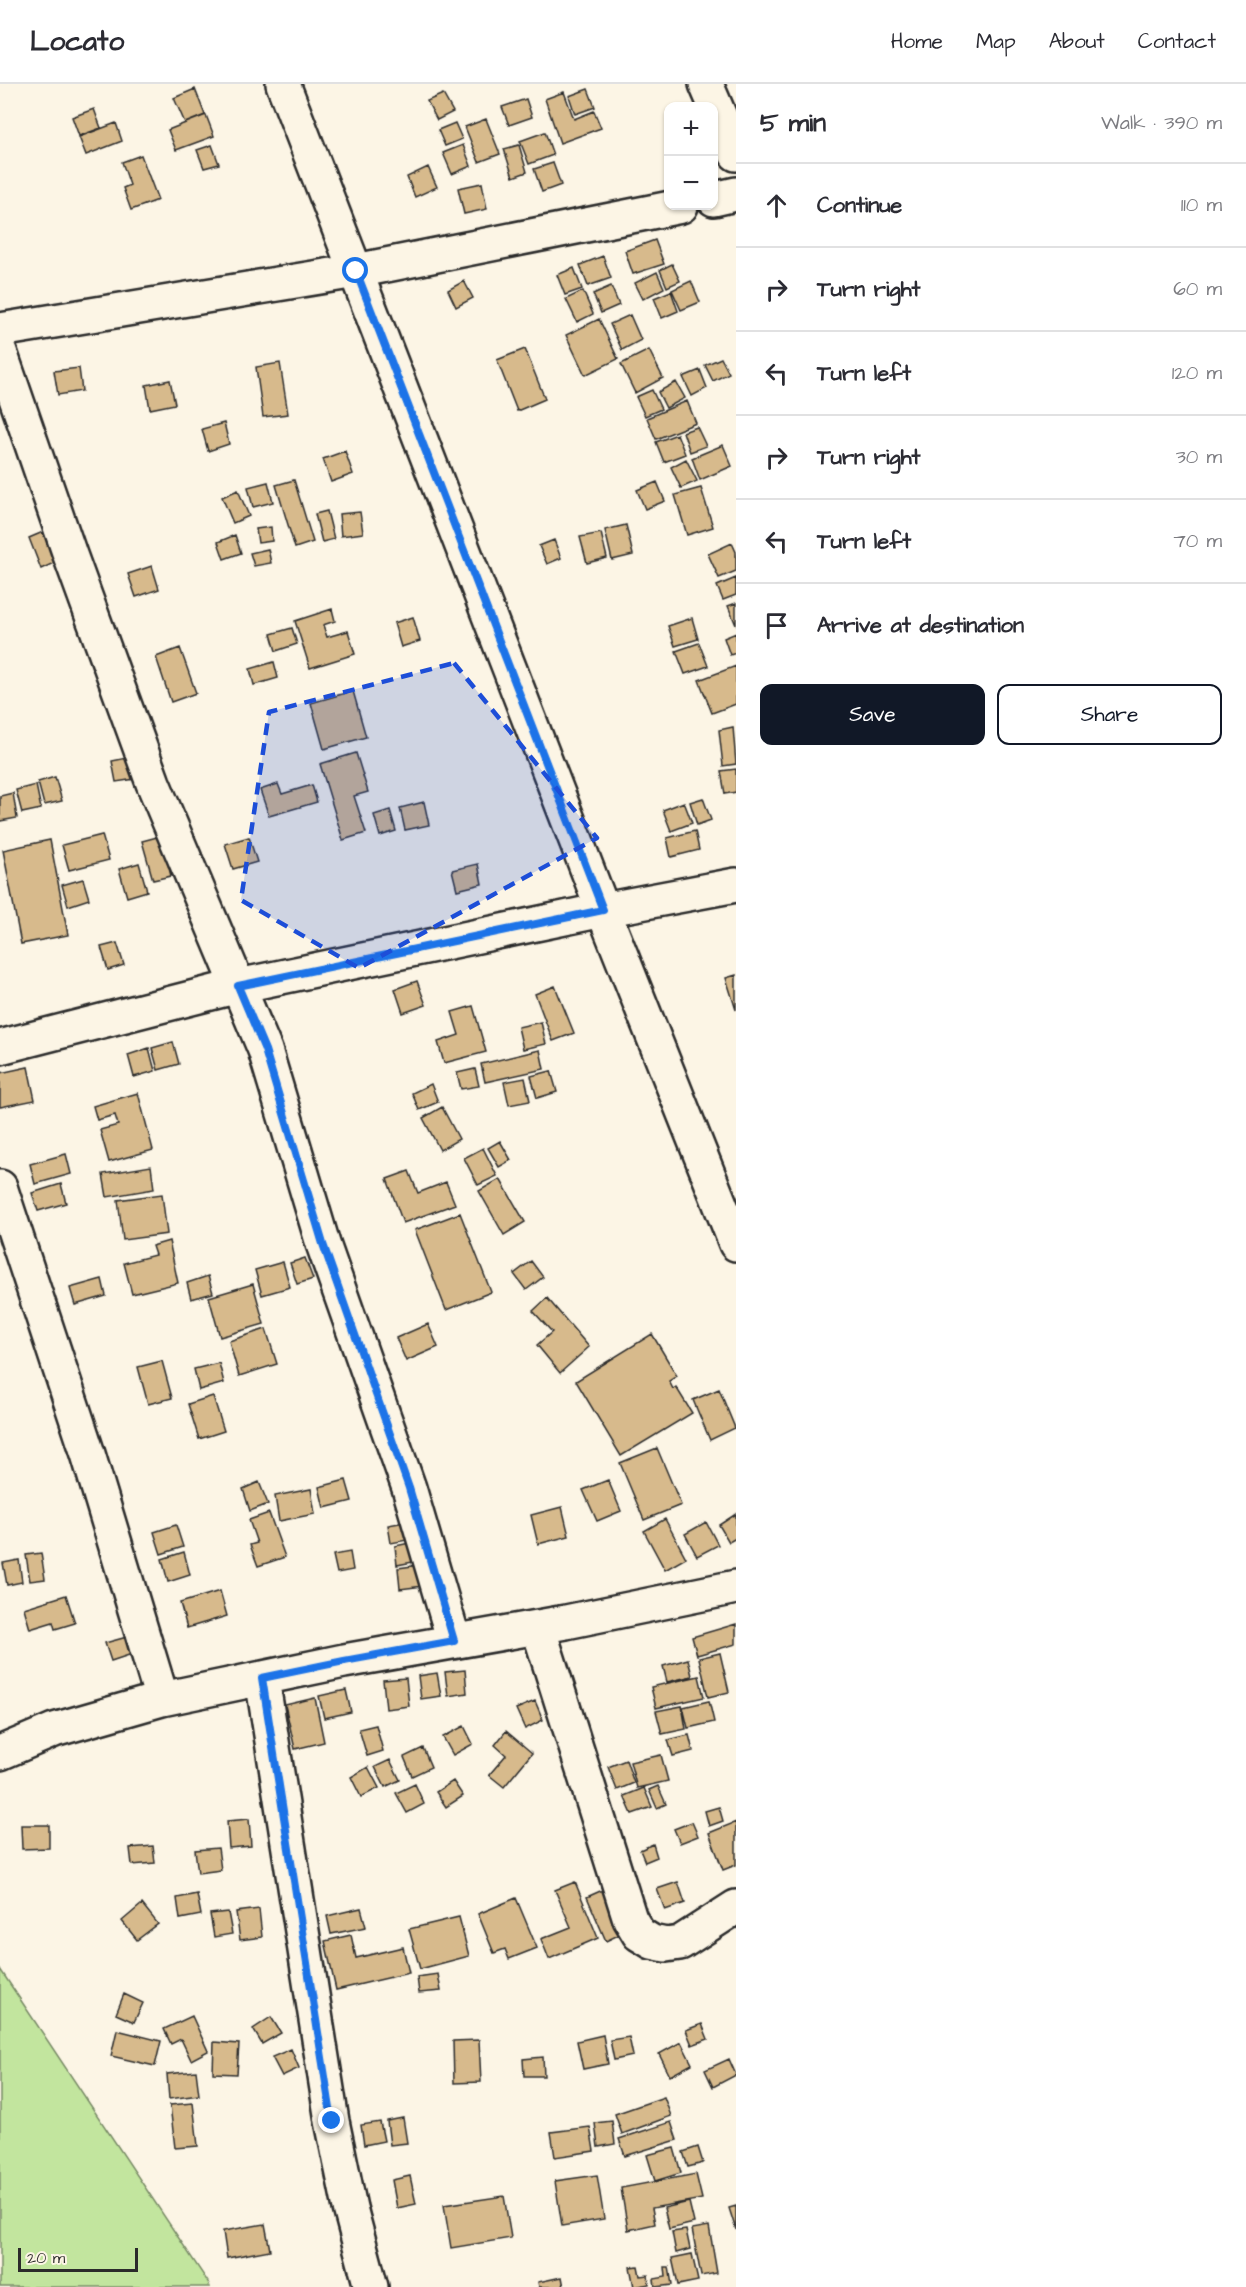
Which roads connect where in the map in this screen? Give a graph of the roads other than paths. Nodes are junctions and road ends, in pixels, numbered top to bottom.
1 (283, 84) edge
2 (706, 84) edge
3 (736, 154) edge
4 (736, 194) edge
5 (718, 198) edge
6 (664, 209) edge
7 (356, 271) junction
8 (0, 330) edge
9 (0, 352) edge
10 (736, 885) edge
11 (603, 910) junction
12 (238, 986) junction
13 (0, 1047) edge
14 (0, 1187) edge
15 (736, 1244) edge
16 (736, 1587) edge
17 (538, 1627) junction
18 (454, 1641) junction
19 (262, 1678) junction
20 (162, 1700) junction
21 (0, 1753) edge
22 (736, 1908) edge
23 (372, 2287) edge

1 - 7 street
2 - 3 street
4 - 5 street
6 - 7 street
7 - 8 street
7 - 11 street
9 - 12 street
10 - 11 street
11 - 12 street
11 - 15 street
12 - 13 street
12 - 18 street
14 - 20 street
16 - 17 street
17 - 18 street
17 - 22 street
18 - 19 street
19 - 20 street
19 - 23 street
20 - 21 street

